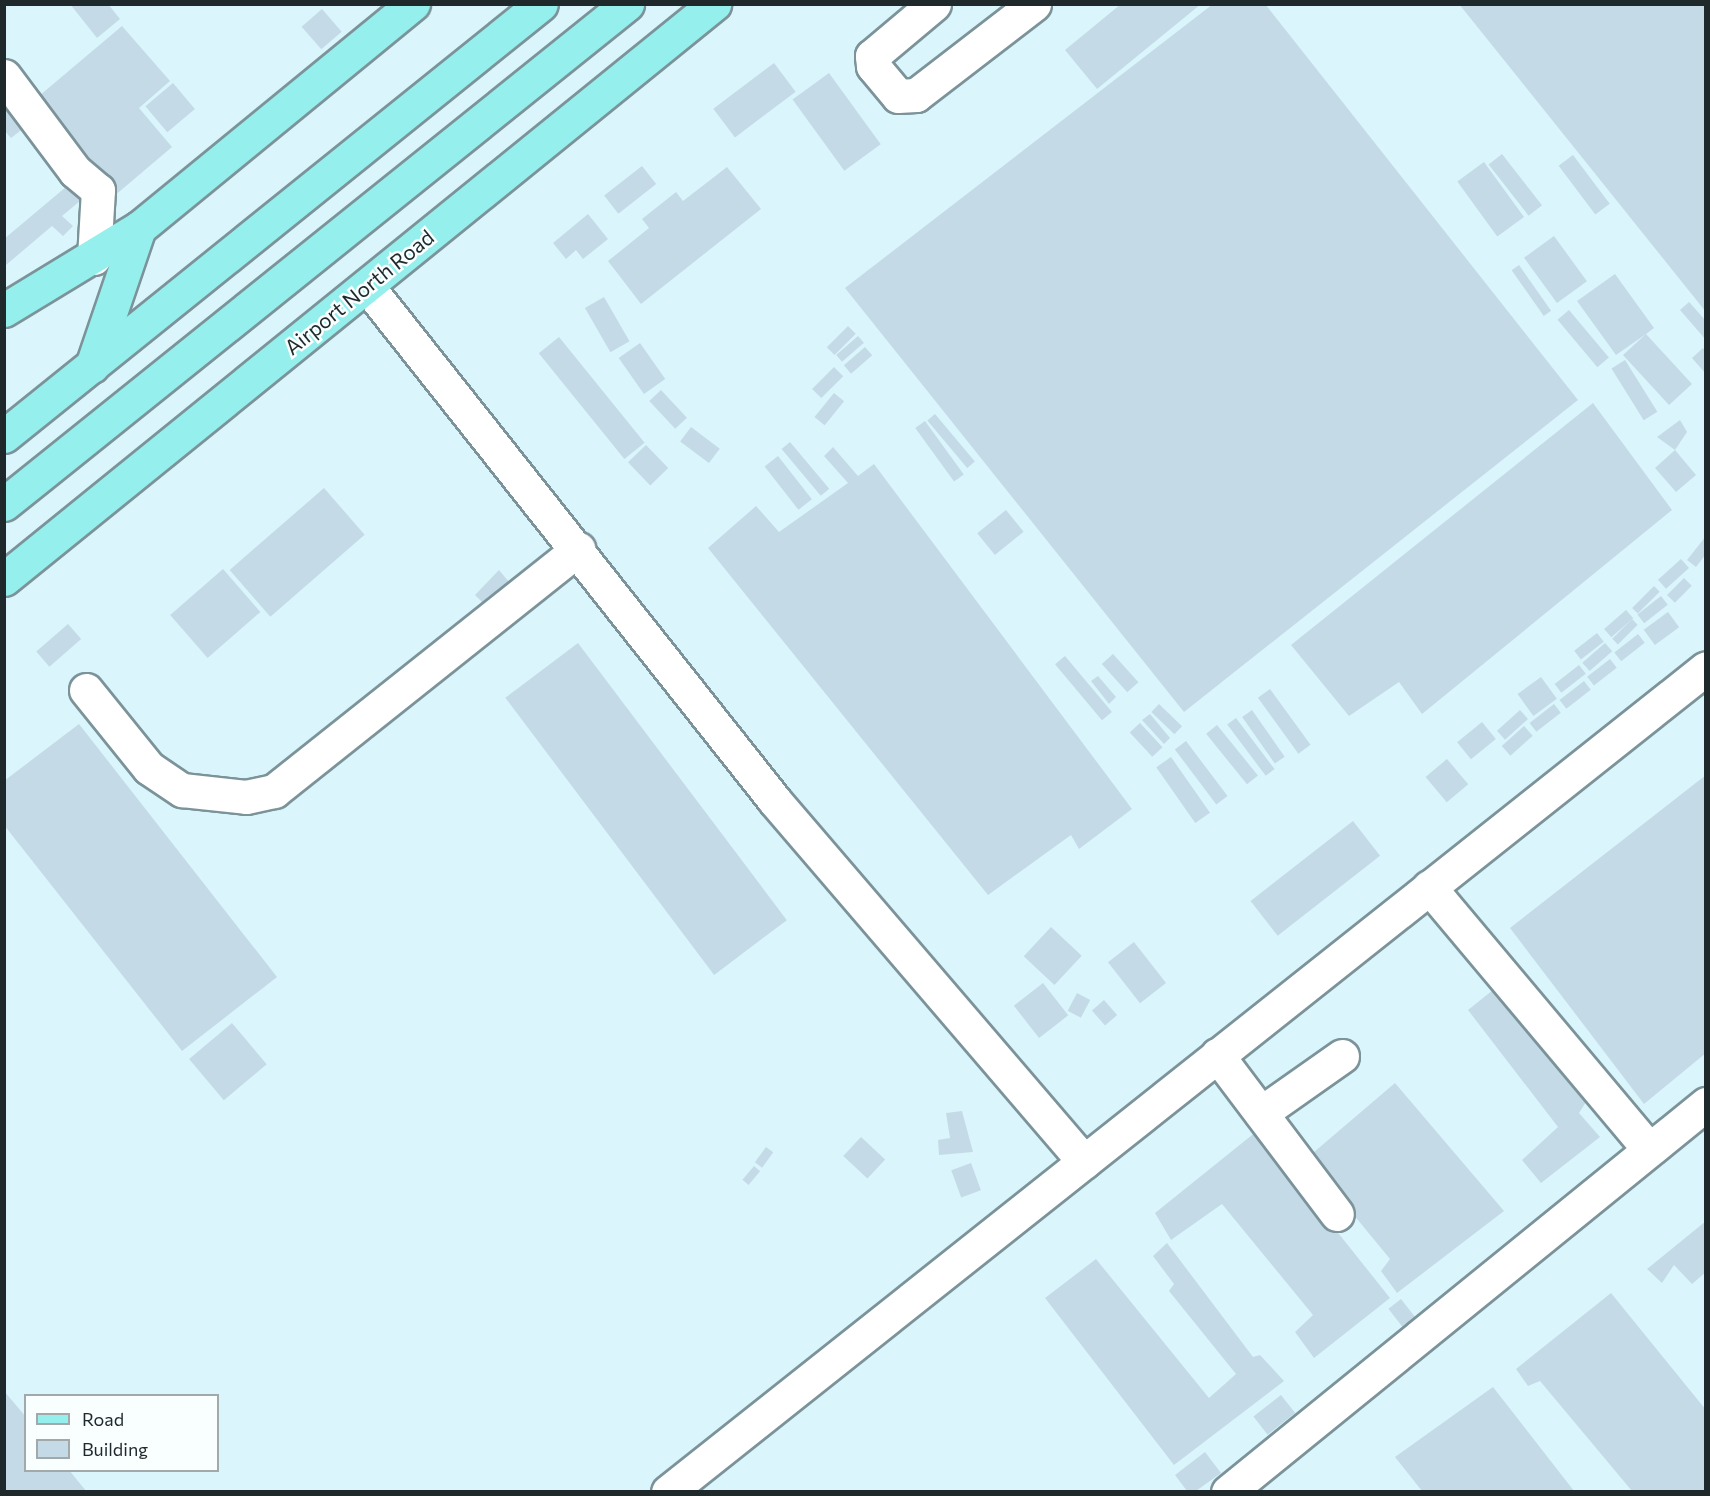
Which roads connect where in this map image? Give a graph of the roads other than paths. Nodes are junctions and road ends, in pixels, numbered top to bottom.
1 (413, 4) edge
2 (436, 4) edge
3 (541, 4) edge
4 (627, 4) edge
5 (714, 4) edge
6 (934, 4) edge
7 (1034, 4) edge
8 (355, 52) junction
9 (4, 76) edge
10 (139, 228) junction
11 (94, 258) junction
12 (367, 286) junction
13 (4, 310) edge
14 (92, 366) junction
15 (4, 436) edge
16 (4, 504) edge
17 (578, 549) junction
18 (4, 579) edge
19 (1706, 668) edge
20 (86, 690) dead end
21 (1429, 887) junction
22 (1217, 1055) junction
23 (1342, 1056) dead end
24 (1704, 1107) edge
25 (1261, 1113) junction
26 (1649, 1149) junction
27 (1084, 1162) junction
28 (1337, 1214) dead end
29 (668, 1491) edge
30 (1228, 1491) edge

1 - 8 main road
2 - 8 main road
3 - 14 main road
4 - 16 main road
5 - 12 main road, Airport North Road
6 - 7 lane
8 - 10 main road
9 - 11 lane
10 - 11 main road
10 - 14 main road
11 - 13 main road
12 - 17 lane
12 - 18 main road, Airport North Road
14 - 15 main road
17 - 20 lane
17 - 27 lane
19 - 21 lane
21 - 22 lane
21 - 26 lane
22 - 25 lane
22 - 27 lane
23 - 25 lane
24 - 26 lane
25 - 28 lane
26 - 30 lane
27 - 29 lane

